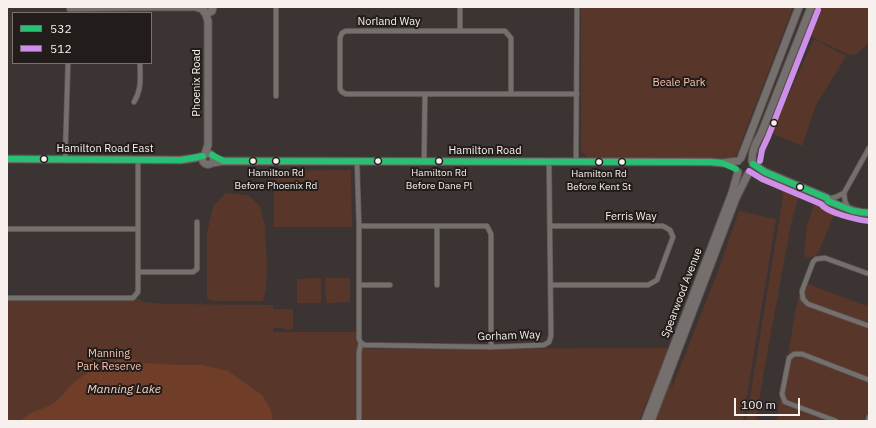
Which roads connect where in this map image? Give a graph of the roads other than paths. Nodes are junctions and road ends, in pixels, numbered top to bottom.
1 (276, 7) edge
2 (460, 7) edge
3 (576, 7) edge
4 (798, 7) edge
5 (811, 7) edge
6 (196, 8) edge
7 (69, 10) edge
8 (207, 10) edge
9 (140, 11) edge
10 (460, 31) junction
11 (68, 64) edge
12 (140, 64) edge
13 (425, 94) junction
14 (511, 94) junction
15 (577, 94) junction
16 (276, 96) dead end
17 (134, 102) dead end
18 (869, 148) edge
19 (207, 156) junction
20 (739, 159) junction
21 (7, 160) edge
22 (65, 161) junction
23 (138, 161) junction
24 (224, 161) junction
25 (357, 162) junction
26 (424, 162) junction
27 (550, 162) junction
28 (576, 162) junction
29 (7, 163) edge
30 (212, 163) joint
31 (722, 163) junction
32 (752, 168) junction
33 (737, 171) junction
34 (844, 193) junction
35 (829, 198) junction
36 (847, 205) junction
37 (869, 210) edge
38 (869, 213) edge
39 (197, 222) dead end
40 (359, 226) junction
41 (437, 226) junction
42 (550, 226) junction
43 (7, 229) edge
44 (138, 229) junction
45 (138, 272) junction
46 (869, 274) edge
47 (359, 285) junction
48 (390, 285) dead end
49 (437, 285) dead end
50 (551, 285) junction
51 (7, 298) edge
52 (869, 326) edge
53 (361, 343) junction
54 (491, 347) junction
55 (869, 380) edge
56 (869, 417) edge
57 (359, 421) edge
58 (645, 421) edge
59 (650, 421) edge
60 (836, 421) edge
61 (868, 421) edge

1 - 16 street
2 - 10 street
3 - 15 street
4 - 20 main road
5 - 32 main road, Spearwood Avenue
6 - 8 street
6 - 9 street
7 - 9 street
8 - 19 main road, Phoenix Road
10 - 13 street, Norland Way
10 - 14 street, Norland Way
11 - 22 street
12 - 17 street
13 - 14 street, Norland Way
13 - 26 street
14 - 15 street, Norland Way
15 - 28 street
18 - 34 street
19 - 23 main road, Hamilton Road East
19 - 24 main road, Hamilton Road
19 - 30 main road, Phoenix Road
20 - 31 main road, Hamilton Road
20 - 32 main road
20 - 33 main road
21 - 22 main road, Hamilton Road East
22 - 23 main road, Hamilton Road East
22 - 29 main road, Hamilton Road East
23 - 44 street
24 - 25 main road, Hamilton Road
24 - 30 main road, Hamilton Road
25 - 26 main road, Hamilton Road
25 - 40 street
26 - 27 main road, Hamilton Road
27 - 28 main road, Hamilton Road
27 - 42 street, Gorham Way
28 - 31 main road, Hamilton Road
31 - 33 main road, Hamilton Road
32 - 33 main road
32 - 35 main road
32 - 59 main road, Spearwood Avenue
33 - 58 main road, Spearwood Avenue
34 - 35 street
34 - 36 street
35 - 36 main road
35 - 38 main road
36 - 37 main road
39 - 45 street
40 - 41 street
40 - 47 street
41 - 49 street
41 - 54 street
42 - 50 street, Gorham Way
42 - 50 street, Ferris Way
43 - 44 street
44 - 45 street
45 - 51 street
46 - 52 street
47 - 48 street
47 - 53 street
50 - 54 street, Gorham Way
53 - 54 street, Gorham Way
53 - 57 street
55 - 60 street
56 - 61 street

